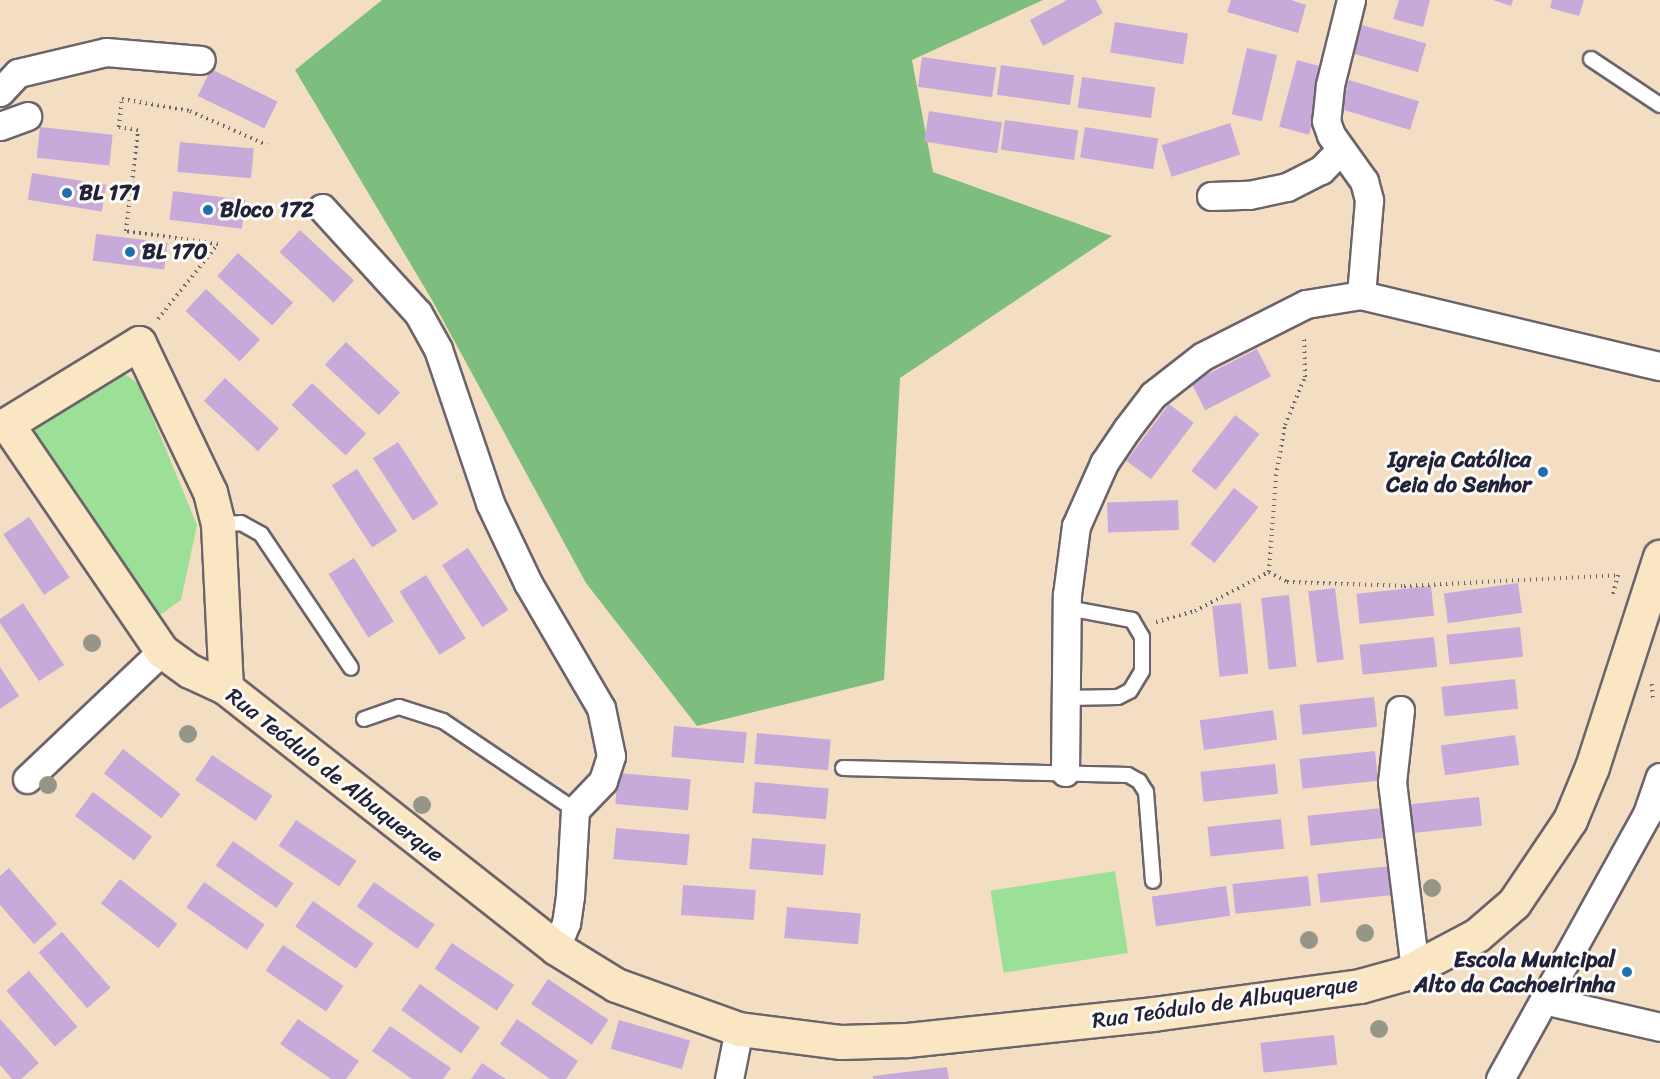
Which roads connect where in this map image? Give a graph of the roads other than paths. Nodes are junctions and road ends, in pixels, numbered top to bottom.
1 (1350, 3) edge
2 (1591, 59) dead end
3 (201, 60) dead end
4 (0, 92) edge
5 (1660, 105) edge
6 (27, 116) dead end
7 (0, 126) edge
8 (1340, 150) junction
9 (1211, 196) dead end
10 (322, 208) dead end
11 (1361, 295) junction
12 (1660, 366) edge
13 (3, 426) edge
14 (218, 524) junction
15 (1659, 566) edge
16 (1068, 608) junction
17 (162, 651) junction
18 (351, 668) dead end
19 (226, 688) junction
20 (1066, 698) junction
21 (1400, 710) dead end
22 (364, 718) dead end
23 (843, 768) dead end
24 (1065, 772) junction
25 (1660, 777) edge
26 (27, 779) dead end
27 (575, 810) junction
28 (1654, 818) edge
29 (1152, 881) dead end
30 (556, 948) junction
31 (1415, 969) junction
32 (1544, 1000) junction
33 (1660, 1027) edge
34 (739, 1029) junction
35 (729, 1079) edge
36 (1500, 1079) edge

1 - 8 street
2 - 5 lane
3 - 4 street
6 - 7 street
8 - 9 street
8 - 11 street
10 - 27 street
11 - 12 street
11 - 16 street
13 - 14 street
13 - 17 street, Rua Teódulo de Albuquerque
14 - 18 lane
14 - 19 street
15 - 31 street, Rua Teódulo de Albuquerque
16 - 20 street
16 - 20 lane
17 - 19 street, Rua Teódulo de Albuquerque
17 - 26 street
19 - 30 street, Rua Teódulo de Albuquerque
20 - 24 street
21 - 31 street
22 - 27 lane
23 - 24 lane
24 - 29 lane
25 - 28 street
27 - 30 street
28 - 32 street
30 - 34 street, Rua Teódulo de Albuquerque
31 - 34 street, Rua Teódulo de Albuquerque
32 - 33 street
32 - 36 street
34 - 35 street

